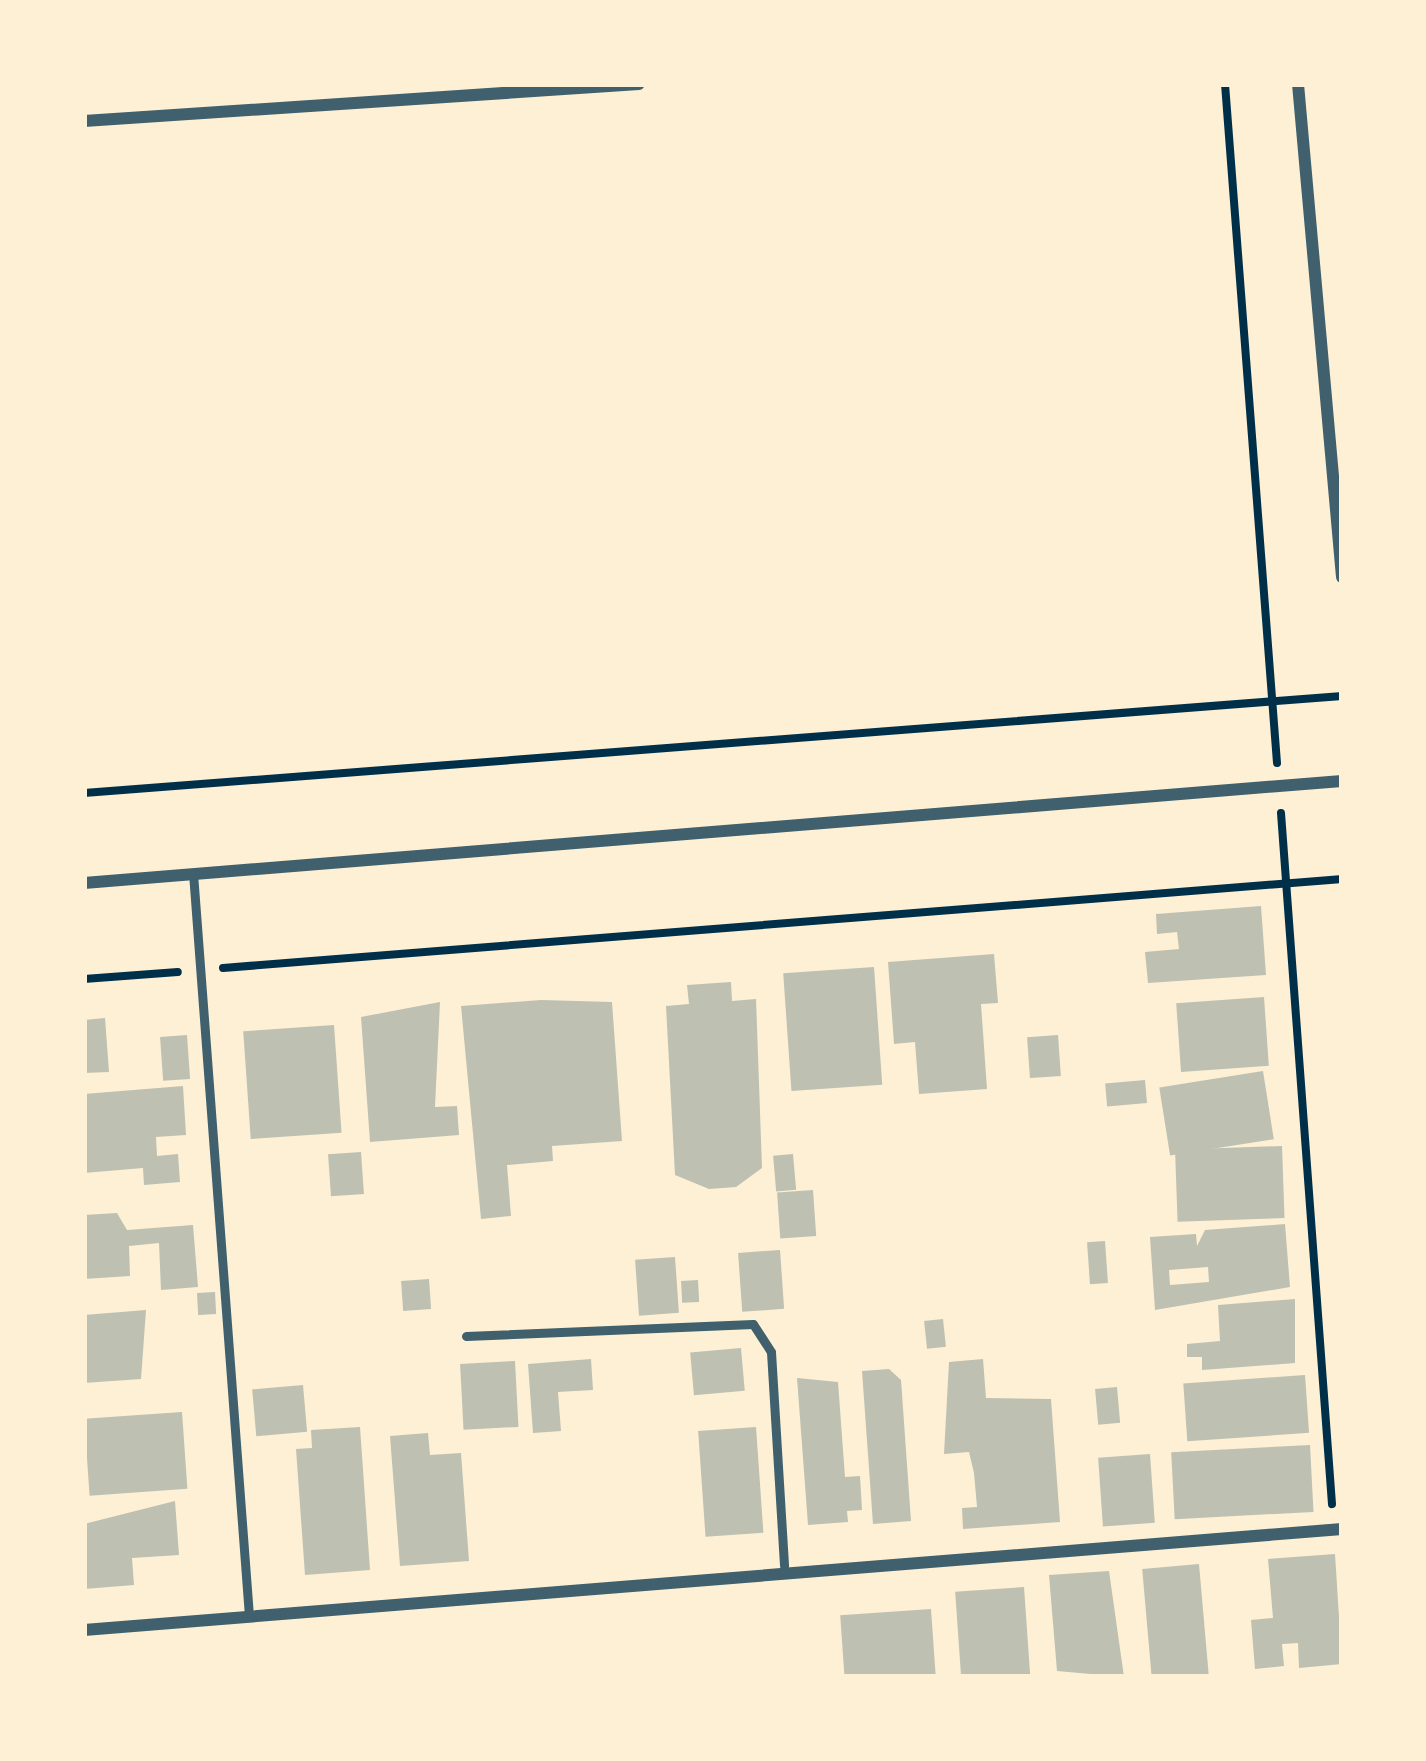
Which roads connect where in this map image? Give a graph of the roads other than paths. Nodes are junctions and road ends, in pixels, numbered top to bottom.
1 (639, 84) edge
2 (1298, 84) edge
3 (84, 122) edge
4 (1342, 577) edge
5 (1342, 781) edge
6 (193, 872) junction
7 (84, 883) edge
8 (466, 1336) dead end
9 (1338, 1524) edge
10 (784, 1566) junction
11 (249, 1616) junction
12 (84, 1630) edge

1 - 3 street
2 - 4 street
5 - 6 street
6 - 7 street
6 - 11 lane
8 - 10 lane
9 - 10 street
10 - 11 street
11 - 12 street

